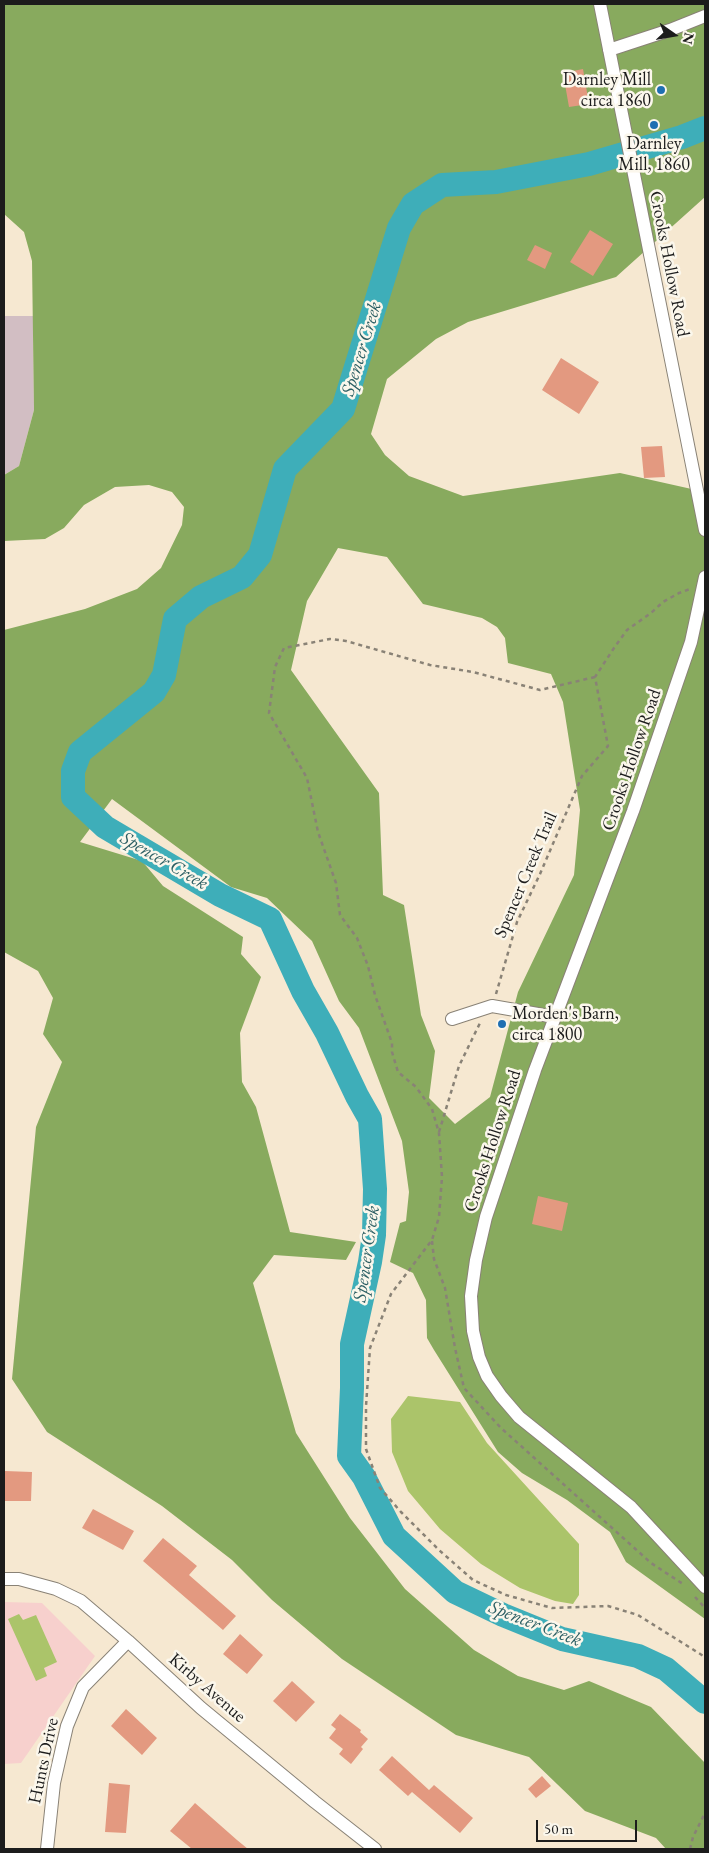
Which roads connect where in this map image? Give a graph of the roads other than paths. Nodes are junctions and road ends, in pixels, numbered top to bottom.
1 (600, 4) edge
2 (705, 16) edge
3 (610, 50) junction
4 (704, 515) edge
5 (705, 530) edge
6 (705, 581) edge
7 (555, 1017) junction
8 (452, 1019) dead end
9 (4, 1579) edge
10 (705, 1587) edge
11 (128, 1641) junction
12 (47, 1849) edge
13 (375, 1849) edge

1 - 3 street, Crooks Hollow Road
2 - 3 street
3 - 4 street, Crooks Hollow Road
4 - 5 street, Crooks Hollow Road
6 - 7 street, Crooks Hollow Road
7 - 8 street
7 - 10 street, Crooks Hollow Road
9 - 11 street, Kirby Avenue
11 - 12 street, Hunts Drive
11 - 13 street, Kirby Avenue

